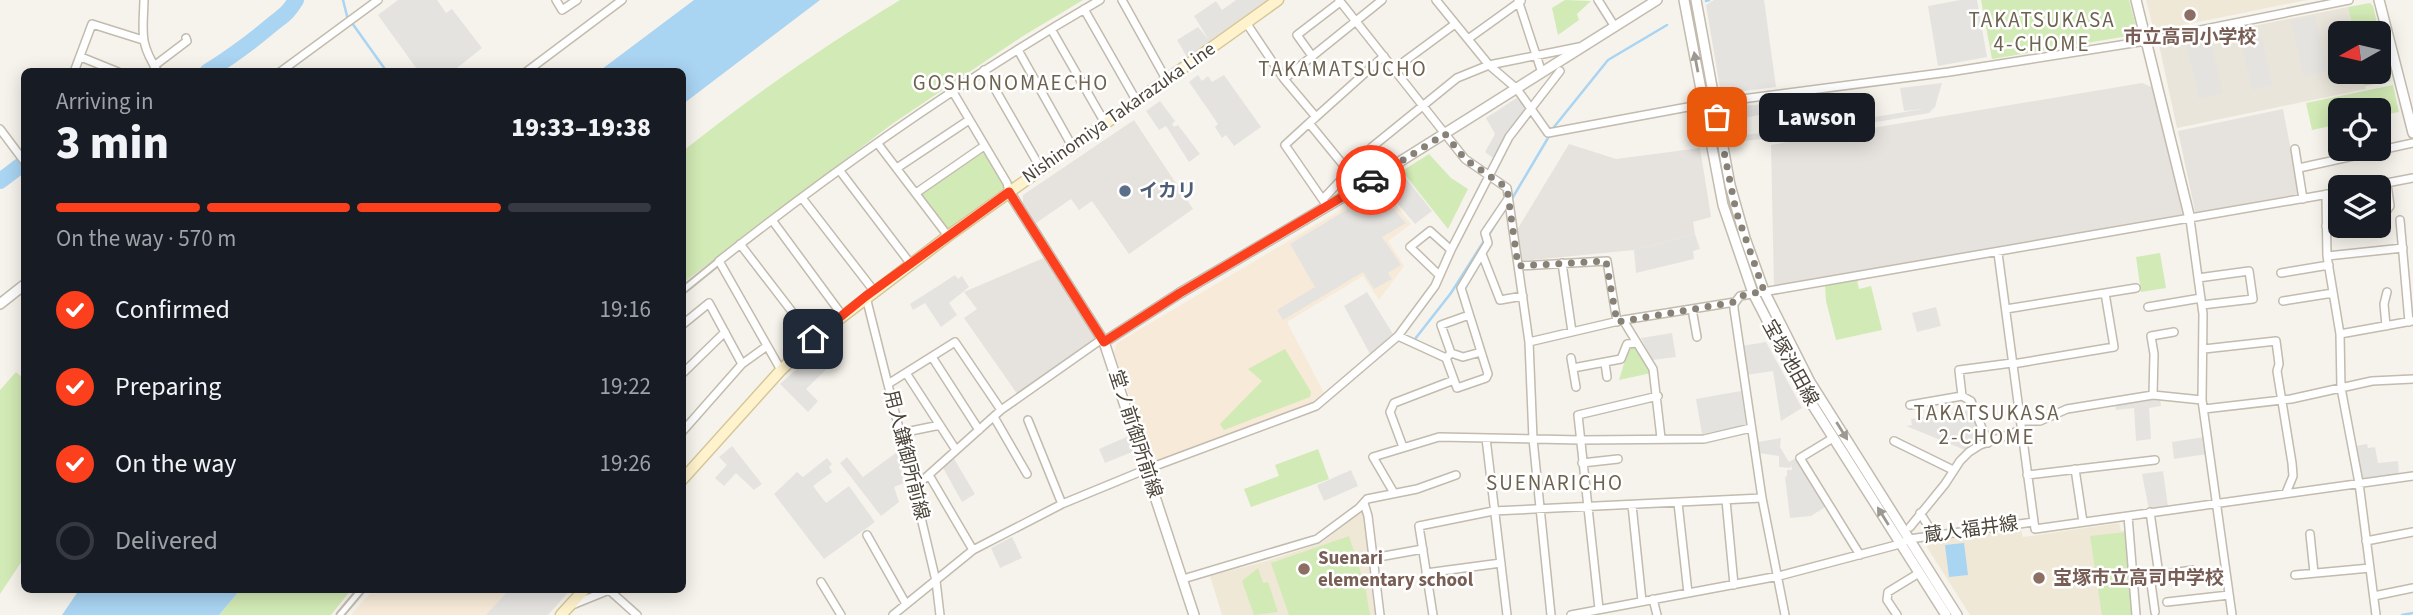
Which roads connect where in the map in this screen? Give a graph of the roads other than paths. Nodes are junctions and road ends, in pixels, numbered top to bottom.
1 (144, 0) edge
2 (378, 0) edge
3 (556, 0) edge
4 (577, 0) edge
5 (622, 0) edge
6 (1100, 0) edge
7 (1122, 0) edge
8 (1382, 0) edge
9 (1436, 0) edge
10 (1598, 0) edge
11 (1657, 0) edge
12 (1684, 0) edge
13 (1696, 0) edge
14 (2136, 0) edge
15 (2349, 0) edge
16 (2379, 0) edge
17 (1274, 1) edge
18 (1339, 1) edge
19 (1520, 1) edge
20 (1084, 9) junction
21 (1355, 21) junction
22 (1247, 24) junction
23 (1455, 24) junction
24 (1615, 27) junction
25 (1051, 29) junction
26 (1468, 39) junction
27 (143, 40) junction
28 (187, 40) dead end
29 (2146, 41) junction
30 (1583, 47) junction
31 (1018, 50) junction
32 (1536, 54) junction
33 (1384, 56) junction
34 (81, 57) junction
35 (1312, 57) junction
36 (1489, 65) junction
37 (76, 68) edge
38 (108, 68) edge
39 (155, 68) edge
40 (157, 68) edge
41 (285, 68) edge
42 (531, 68) edge
43 (1394, 69) junction
44 (984, 70) junction
45 (1560, 71) dead end
46 (1542, 73) junction
47 (1166, 79) junction
48 (1284, 79) junction
49 (1517, 89) junction
50 (953, 92) junction
51 (1136, 100) junction
52 (1714, 102) junction
53 (1704, 104) junction
54 (1423, 105) junction
55 (1532, 110) junction
56 (1316, 117) junction
57 (969, 120) junction
58 (1105, 123) junction
59 (1309, 123) junction
60 (0, 129) edge
61 (2413, 133) edge
62 (1445, 134) junction
63 (2413, 143) edge
64 (878, 144) junction
65 (984, 146) junction
66 (1072, 146) junction
67 (2295, 149) dead end
68 (20, 155) edge
69 (897, 168) junction
70 (1041, 169) junction
71 (2299, 169) junction
72 (840, 171) junction
73 (1349, 172) junction
74 (1489, 174) junction
75 (2413, 178) edge
76 (2391, 183) edge
77 (1358, 188) junction
78 (1009, 192) junction
79 (915, 193) junction
80 (2326, 194) joint
81 (802, 198) junction
82 (1508, 199) junction
83 (2304, 199) junction
84 (1325, 203) junction
85 (2190, 219) junction
86 (772, 220) junction
87 (2400, 220) dead end
88 (2326, 226) joint
89 (948, 236) junction
90 (740, 244) junction
91 (2403, 248) junction
92 (1451, 250) junction
93 (1998, 253) junction
94 (1482, 254) junction
95 (2327, 256) junction
96 (719, 261) junction
97 (910, 263) junction
98 (1562, 263) junction
99 (2329, 265) junction
100 (1518, 266) junction
101 (2281, 273) dead end
102 (1439, 275) junction
103 (2198, 278) junction
104 (21, 287) edge
105 (686, 287) edge
106 (2136, 288) dead end
107 (1764, 291) junction
108 (2387, 292) dead end
109 (870, 293) junction
110 (1753, 293) junction
111 (2105, 293) junction
112 (2333, 293) junction
113 (1522, 296) junction
114 (2201, 301) junction
115 (2283, 301) dead end
116 (1735, 302) junction
117 (0, 304) edge
118 (2148, 307) dead end
119 (1692, 309) junction
120 (2006, 309) junction
121 (842, 315) junction
122 (1469, 315) junction
123 (1620, 321) junction
124 (2411, 321) edge
125 (686, 322) edge
126 (2386, 326) junction
127 (725, 332) junction
128 (1572, 332) junction
129 (2174, 332) dead end
130 (2340, 334) junction
131 (1398, 336) junction
132 (1697, 337) dead end
133 (813, 339) junction
134 (1103, 341) junction
135 (1529, 342) junction
136 (1637, 343) junction
137 (767, 346) junction
138 (2204, 349) junction
139 (1481, 352) junction
140 (1449, 356) junction
141 (932, 357) junction
142 (1571, 358) dead end
143 (742, 363) junction
144 (1605, 363) junction
145 (2013, 363) junction
146 (1573, 368) junction
147 (686, 370) edge
148 (781, 370) junction
149 (906, 373) junction
150 (1607, 377) dead end
151 (2413, 379) edge
152 (1454, 380) junction
153 (888, 384) junction
154 (1576, 387) dead end
155 (2341, 388) junction
156 (2153, 395) junction
157 (1658, 396) junction
158 (1962, 396) junction
159 (2202, 400) junction
160 (2282, 400) junction
161 (1910, 405) dead end
162 (2204, 409) junction
163 (1001, 410) junction
164 (994, 416) junction
165 (1028, 420) dead end
166 (940, 425) junction
167 (2021, 425) junction
168 (686, 427) edge
169 (1751, 428) junction
170 (979, 430) junction
171 (901, 433) junction
172 (1486, 438) junction
173 (1661, 438) junction
174 (1833, 438) junction
175 (1534, 439) junction
176 (1580, 440) junction
177 (1894, 442) dead end
178 (1988, 443) junction
179 (1403, 447) junction
180 (956, 450) junction
181 (1618, 459) dead end
182 (2155, 460) dead end
183 (1582, 463) junction
184 (1147, 469) junction
185 (2075, 469) junction
186 (1953, 470) junction
187 (686, 471) edge
188 (1027, 474) dead end
189 (929, 475) junction
190 (1455, 475) dead end
191 (2027, 475) junction
192 (2413, 476) edge
193 (2359, 483) junction
194 (914, 488) junction
195 (1394, 493) junction
196 (2286, 493) junction
197 (1762, 498) junction
198 (1727, 500) junction
199 (2217, 502) junction
200 (1364, 503) junction
201 (1678, 503) junction
202 (1062, 504) junction
203 (1632, 505) junction
204 (1586, 507) junction
205 (1540, 509) junction
206 (1493, 510) junction
207 (2151, 512) junction
208 (1920, 513) junction
209 (2128, 516) junction
210 (2034, 522) junction
211 (2083, 522) junction
212 (1910, 527) dead end
213 (2413, 532) edge
214 (2309, 534) dead end
215 (867, 535) dead end
216 (1934, 535) junction
217 (1905, 541) junction
218 (2367, 541) junction
219 (1423, 549) junction
220 (973, 550) junction
221 (1860, 555) junction
222 (1373, 558) junction
223 (1501, 563) junction
224 (2370, 568) junction
225 (2193, 570) dead end
226 (1426, 573) junction
227 (1919, 573) junction
228 (2314, 573) junction
229 (2159, 575) junction
230 (2295, 575) dead end
231 (1779, 576) junction
232 (1182, 579) junction
233 (936, 581) junction
234 (821, 582) dead end
235 (1734, 584) junction
236 (2413, 588) edge
237 (358, 593) edge
238 (581, 593) edge
239 (603, 593) edge
240 (612, 593) edge
241 (1688, 593) junction
242 (2229, 595) junction
243 (2374, 596) junction
244 (1653, 599) junction
245 (1642, 601) junction
246 (2167, 602) dead end
247 (906, 604) junction
248 (1622, 605) junction
249 (565, 611) edge
250 (1602, 611) edge
251 (2155, 612) dead end
252 (340, 615) edge
253 (637, 615) edge
254 (841, 615) edge
255 (893, 615) edge
256 (940, 615) edge
257 (1194, 615) edge
258 (1380, 615) edge
259 (1433, 615) edge
260 (1507, 615) edge
261 (1551, 615) edge
262 (1571, 615) edge
263 (1624, 615) edge
264 (1657, 615) edge
265 (1785, 615) edge
266 (1897, 615) edge
267 (1946, 615) edge
268 (1957, 615) edge
269 (2136, 615) edge
270 (2232, 615) edge
271 (2376, 615) edge

1 - 27 street
2 - 41 street
3 - 4 street
5 - 42 street
6 - 20 street
7 - 47 street
8 - 21 street
9 - 23 street
10 - 24 street
11 - 24 street
53 -> 12 street, 宝塚池田線
13 - 52 street
14 - 29 street
15 - 29 street
16 - 61 street
17 - 22 main road, Nishinomiya Takarazuka Line
18 - 21 street
18 - 35 street
19 - 26 street
19 - 32 street
20 - 25 street
20 - 51 street
21 - 33 street
21 - 35 street
22 - 47 main road, Nishinomiya Takarazuka Line
22 - 48 street
23 - 26 street
23 - 43 street
24 - 30 street
25 - 31 street
25 - 58 street
26 - 36 street
27 - 34 street
27 - 39 street
28 - 40 street
29 - 52 street
29 - 85 street
30 - 32 street
30 - 46 street
31 - 44 street
31 - 66 street
32 - 36 street
32 - 46 street
33 - 43 street
33 - 56 street
34 - 37 street
34 - 38 street
35 - 48 street
36 - 49 street
36 - 54 street
43 - 54 street
44 - 50 street
44 - 70 street
45 - 55 street
46 - 49 street
47 - 51 main road, Nishinomiya Takarazuka Line
48 - 56 street
49 - 55 street
49 - 62 street
50 - 57 street
50 - 64 street
51 - 58 main road, Nishinomiya Takarazuka Line
52 - 53 street
52 - 107 street
53 - 55 street
53 - 110 street, 宝塚池田線
54 - 62 street
54 - 73 street
55 - 74 street
56 - 59 street
57 - 65 street
57 - 69 street
58 - 66 main road, Nishinomiya Takarazuka Line
59 - 73 street
59 - 84 street
60 - 68 street
62 - 74 street
62 - 77 street
63 - 71 street
64 - 69 street
64 - 72 street
65 - 78 street
65 - 79 street
66 - 70 main road, Nishinomiya Takarazuka Line
67 - 71 street
69 - 79 street
70 - 78 main road, Nishinomiya Takarazuka Line
71 - 83 street
72 - 81 street
72 - 97 street
73 - 77 street
73 - 84 street
74 - 82 street
74 - 92 street
75 - 76 street
77 - 84 street
78 - 89 main road, Nishinomiya Takarazuka Line
78 - 134 street, 堂ノ前御所前線
79 - 89 street
80 - 83 street
80 - 88 street
81 - 86 street
81 - 109 street
82 - 94 street
82 - 100 street
83 - 85 street
84 - 134 street
85 - 93 street
85 - 103 street
86 - 90 street
86 - 121 street
87 - 91 street
88 - 95 street
89 - 97 main road, Nishinomiya Takarazuka Line
90 - 96 street
90 - 133 street
91 - 95 street
91 - 124 street
92 - 102 street
92 - 102 street
93 - 107 street
93 - 120 street
94 - 113 street
94 - 122 street
95 - 99 street
96 - 105 street
96 - 137 street
97 - 109 main road, Nishinomiya Takarazuka Line
98 - 100 street
98 - 123 street
98 - 128 street
99 - 101 street
99 - 112 street
100 - 113 street
102 - 131 street
103 - 114 street
103 - 114 street
104 - 117 street
106 - 111 street
107 - 110 street
107 -> 217 street
108 - 126 street
109 - 121 main road, Nishinomiya Takarazuka Line
109 - 153 street, 用人鎌御所前線
110 - 116 street
110 - 174 street, 宝塚池田線
111 - 120 street
111 - 145 street
112 - 115 street
112 - 130 street
113 - 135 street
114 - 118 street
114 - 138 street
116 - 119 street
116 - 169 street
119 - 123 street
119 - 132 street
120 - 145 street
121 - 133 main road, Nishinomiya Takarazuka Line
122 - 139 street
122 - 140 street
123 - 128 street
123 - 136 street
124 - 126 street
125 - 127 street
126 - 130 street
127 - 143 street
127 - 147 street
128 - 135 street
129 - 156 street
130 - 155 street
131 - 140 street
131 - 184 street
133 - 148 main road, Nishinomiya Takarazuka Line
134 - 163 street
134 - 184 street, 堂ノ前御所前線
135 - 175 street
136 - 144 street
136 - 157 street
137 - 143 street
137 - 148 street
138 - 159 street
138 - 160 street
139 - 140 street
139 - 152 street
140 - 152 street
141 - 149 street
141 - 163 street
141 - 170 street
142 - 146 street
143 - 168 street
144 - 146 street
144 - 150 street
145 - 158 street
145 - 167 street
146 - 154 street
148 - 187 main road, Nishinomiya Takarazuka Line
149 - 153 street
149 - 166 street
151 - 155 street
152 - 179 street
153 - 171 street, 用人鎌御所前線
155 - 160 street
155 - 193 street
156 - 159 street
156 - 167 street
157 - 173 street
157 - 176 street
158 - 161 street
158 - 178 street
159 - 162 street
160 - 162 street
160 - 196 street
162 - 199 street
163 - 164 street
164 - 170 street
164 - 188 street
165 - 202 street
166 - 171 street
166 - 180 street
167 - 178 street
167 - 191 street
169 - 173 street
169 - 197 street
170 - 180 street
171 - 194 street, 用人鎌御所前線
172 - 175 street
172 - 179 street
172 - 206 street
173 - 176 street
217 -> 174 street, 宝塚池田線
174 - 221 street
175 - 176 street
175 - 205 street
176 - 183 street
177 - 186 street
178 - 186 street
179 - 195 street
180 - 189 street
181 - 183 street
182 - 185 street
183 - 204 street
184 - 202 street
184 - 232 street, 堂ノ前御所前線
185 - 191 street
185 - 211 street
186 - 208 street
189 - 194 street
189 - 220 street
190 - 195 street
191 - 210 street
192 - 193 street, 蔵人福井線
193 - 196 street, 蔵人福井線
193 - 218 street
194 - 233 street, 用人鎌御所前線
195 - 200 street
196 - 199 street, 蔵人福井線
197 - 198 street
197 - 231 street
198 - 201 street
198 - 235 street
199 - 207 street, 蔵人福井線
199 - 242 street
200 - 222 street
200 - 232 street
201 - 203 street
201 - 241 street
202 - 220 street
203 - 204 street
203 - 245 street
204 - 205 street
204 - 250 street
205 - 206 street
205 - 261 street
206 - 219 street
206 - 223 street
207 - 209 street, 蔵人福井線
207 - 229 street
208 - 212 street
208 - 216 street
209 - 211 street, 蔵人福井線
209 - 269 street
210 - 211 street, 蔵人福井線
210 - 216 street, 蔵人福井線
213 - 218 street
214 - 228 street
215 - 247 street
216 - 217 street, 蔵人福井線
217 - 221 street, 蔵人福井線
217 - 227 street, 宝塚池田線
217 - 268 street
218 - 224 street
219 - 222 street
219 - 226 street
220 - 233 street
221 - 231 street, 蔵人福井線
222 - 258 street
223 - 226 street
223 - 260 street
224 - 228 street
224 - 243 street
225 - 229 street
226 - 259 street
227 - 266 street
227 - 267 street, 宝塚池田線
228 - 230 street
229 - 251 street
231 - 235 street, 蔵人福井線
231 - 265 street
232 - 257 street, 堂ノ前御所前線
233 - 247 street
233 - 256 street, 用人鎌御所前線
234 - 254 street
235 - 241 street, 蔵人福井線
236 - 243 street
237 - 252 street
238 - 249 main road
239 - 249 street
240 - 253 street
241 - 244 street, 蔵人福井線
242 - 246 street
242 - 270 street
243 - 271 street
244 - 245 street, 蔵人福井線
244 - 264 street
245 - 248 street, 蔵人福井線
247 - 255 street
248 - 250 street, 蔵人福井線
248 - 263 street
250 - 262 street, 蔵人福井線

